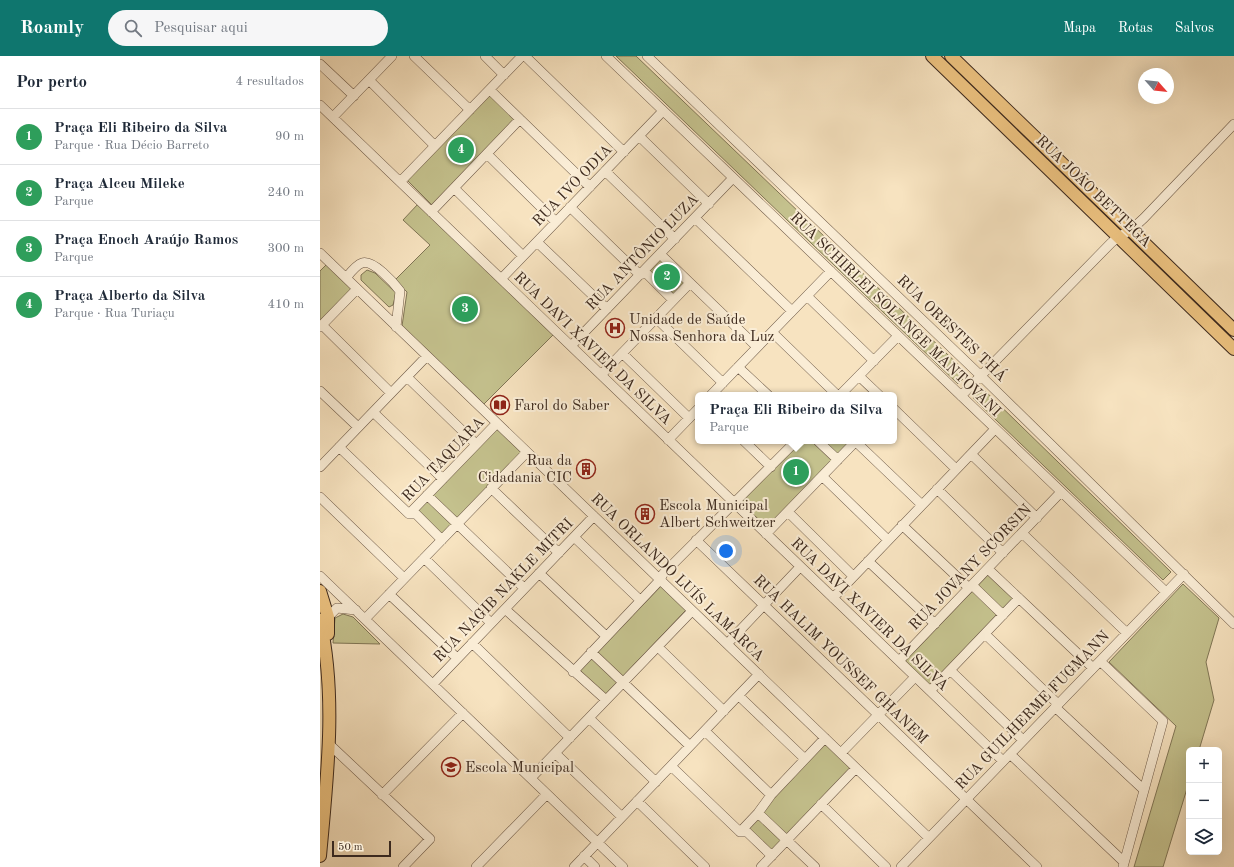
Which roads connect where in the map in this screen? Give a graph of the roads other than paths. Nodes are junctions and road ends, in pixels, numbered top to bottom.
1 (414, 56) edge
2 (485, 56) edge
3 (524, 56) edge
4 (606, 56) edge
5 (647, 56) edge
6 (932, 56) edge
7 (951, 56) edge
8 (388, 58) edge
9 (320, 64) edge
10 (942, 66) junction
11 (504, 75) junction
12 (369, 80) junction
13 (490, 90) junction
14 (354, 96) junction
15 (320, 105) edge
16 (470, 110) junction
17 (663, 111) junction
18 (333, 117) junction
19 (520, 119) junction
20 (1234, 124) edge
21 (639, 136) junction
22 (436, 146) junction
23 (624, 152) junction
24 (486, 154) junction
25 (605, 171) junction
26 (734, 178) junction
27 (400, 182) junction
28 (590, 187) junction
29 (454, 188) junction
30 (709, 204) junction
31 (570, 207) junction
32 (431, 212) junction
33 (695, 218) junction
34 (556, 222) junction
35 (1131, 230) junction
36 (1118, 237) junction
37 (675, 239) junction
38 (537, 242) junction
39 (660, 254) junction
40 (523, 256) junction
41 (322, 259) edge
42 (831, 271) junction
43 (642, 273) junction
44 (346, 278) junction
45 (501, 279) junction
46 (690, 283) junction
47 (357, 289) junction
48 (807, 296) junction
49 (673, 300) junction
50 (607, 309) junction
51 (792, 311) junction
52 (656, 318) junction
53 (321, 326) edge
54 (396, 327) junction
55 (1234, 330) edge
56 (772, 332) junction
57 (898, 336) junction
58 (571, 346) junction
59 (757, 348) junction
60 (1234, 349) edge
61 (622, 353) junction
62 (427, 356) junction
63 (874, 361) junction
64 (738, 367) junction
65 (601, 375) junction
66 (859, 376) junction
67 (981, 376) junction
68 (407, 377) junction
69 (723, 383) junction
70 (320, 391) edge
71 (714, 392) edge
72 (765, 392) edge
73 (834, 392) edge
74 (843, 392) edge
75 (876, 392) edge
76 (391, 393) junction
77 (961, 396) junction
78 (373, 412) junction
79 (695, 412) edge
80 (897, 412) edge
81 (689, 418) junction
82 (497, 423) junction
83 (358, 427) junction
84 (995, 429) junction
85 (668, 440) junction
86 (476, 444) junction
87 (747, 444) edge
88 (793, 444) edge
89 (821, 444) edge
90 (853, 444) edge
91 (859, 444) edge
92 (339, 447) junction
93 (527, 452) junction
94 (971, 454) junction
95 (838, 460) junction
96 (321, 463) edge
97 (771, 467) junction
98 (956, 469) junction
99 (822, 476) junction
100 (443, 479) junction
101 (491, 488) junction
102 (937, 489) junction
103 (1062, 492) junction
104 (427, 495) junction
105 (320, 497) edge
106 (735, 504) junction
107 (922, 505) junction
108 (788, 512) junction
109 (409, 514) junction
110 (594, 516) junction
111 (1037, 518) junction
112 (457, 524) junction
113 (902, 525) junction
114 (1022, 533) junction
115 (766, 534) junction
116 (574, 537) junction
117 (442, 540) junction
118 (696, 540) junction
119 (888, 540) junction
120 (559, 553) junction
121 (1003, 553) junction
122 (424, 558) junction
123 (868, 561) junction
124 (800, 567) junction
125 (988, 568) junction
126 (539, 573) junction
127 (1184, 574) junction
128 (320, 576) edge
129 (853, 576) junction
130 (404, 578) junction
131 (660, 580) junction
132 (971, 587) junction
133 (524, 588) junction
134 (320, 591) edge
135 (1166, 592) junction
136 (389, 594) junction
137 (833, 598) junction
138 (1019, 598) junction
139 (640, 600) junction
140 (764, 605) junction
141 (505, 609) junction
142 (356, 610) junction
143 (692, 611) junction
144 (1003, 615) junction
145 (324, 619) edge
146 (365, 619) junction
147 (491, 623) junction
148 (934, 624) junction
149 (1234, 624) edge
150 (1127, 633) junction
151 (985, 634) junction
152 (606, 636) junction
153 (472, 643) junction
154 (727, 644) junction
155 (658, 647) junction
156 (591, 652) junction
157 (457, 658) junction
158 (899, 661) junction
159 (1100, 661) junction
160 (1093, 668) junction
161 (950, 670) junction
162 (573, 672) junction
163 (759, 674) junction
164 (915, 677) junction
165 (623, 682) junction
166 (432, 684) junction
167 (930, 691) junction
168 (739, 696) junction
169 (606, 700) junction
170 (1056, 706) junction
171 (724, 711) junction
172 (463, 713) junction
173 (878, 715) junction
174 (589, 718) junction
175 (705, 731) junction
176 (570, 738) junction
177 (825, 738) junction
178 (1023, 740) junction
179 (329, 744) junction
180 (690, 746) junction
181 (555, 753) junction
182 (841, 753) junction
183 (1010, 754) junction
184 (805, 760) junction
185 (1003, 761) junction
186 (671, 766) junction
187 (856, 768) junction
188 (531, 778) junction
189 (656, 782) junction
190 (1144, 790) junction
191 (547, 794) junction
192 (382, 795) junction
193 (771, 795) junction
194 (966, 799) junction
195 (637, 801) junction
196 (821, 804) junction
197 (758, 813) junction
198 (622, 817) junction
199 (740, 832) junction
200 (929, 838) junction
201 (787, 840) junction
202 (598, 842) junction
203 (320, 856) edge
204 (584, 856) junction
205 (772, 856) junction
206 (1123, 864) edge
207 (403, 867) edge
208 (476, 867) edge
209 (574, 867) edge
210 (595, 867) edge
211 (624, 867) edge
212 (705, 867) edge
213 (761, 867) edge
214 (815, 867) edge
215 (886, 867) edge
216 (901, 867) edge
217 (1037, 867) edge

1 - 16 street
2 - 11 street
3 - 11 street
3 - 23 street
4 - 17 street, RUA SCHIRLEI SOLANGE MANTOVANI
5 - 67 street, RUA ORESTES THÁ
6 - 10 main road, RUA JOÃO BETTEGA
7 - 10 main road
7 - 35 main road, RUA JOÃO BETTEGA
8 - 12 street
9 - 14 street
10 - 36 main road, RUA JOÃO BETTEGA
11 - 13 street
12 - 14 street
12 - 22 street
13 - 16 street
13 - 19 street
14 - 18 street
15 - 18 street, RUA DAVI XAVIER DA SILVA
16 - 22 street
17 - 21 street, RUA IVO ODIA
17 - 26 street, RUA SCHIRLEI SOLANGE MANTOVANI
18 - 27 street, RUA DAVI XAVIER DA SILVA
19 - 24 street
19 - 28 street
20 - 35 street
21 - 23 street, RUA IVO ODIA
21 - 30 street
22 - 27 street
23 - 25 street, RUA IVO ODIA
24 - 29 street
24 - 34 street
25 - 28 street, RUA IVO ODIA
25 - 37 street
26 - 30 street, RUA ANTÔNIO LUZA
26 - 42 street, RUA SCHIRLEI SOLANGE MANTOVANI
27 - 32 street, RUA DAVI XAVIER DA SILVA
28 - 31 street, RUA IVO ODIA
29 - 32 street
29 - 40 street
30 - 33 street, RUA ANTÔNIO LUZA
31 - 34 street, RUA IVO ODIA
31 - 43 street
32 - 45 street, RUA DAVI XAVIER DA SILVA
33 - 37 street, RUA ANTÔNIO LUZA
33 - 51 street
34 - 38 street, RUA IVO ODIA
35 - 36 street
35 - 55 main road, RUA JOÃO BETTEGA
36 - 60 main road, RUA JOÃO BETTEGA
36 - 67 street
37 - 39 street, RUA ANTÔNIO LUZA
38 - 40 street, RUA IVO ODIA
38 - 50 street
39 - 43 street, RUA ANTÔNIO LUZA
39 - 46 street
40 - 45 street, RUA IVO ODIA
41 - 44 street, RUA ORLANDO LUÍS LAMARCA
42 - 48 street
42 - 57 street, RUA SCHIRLEI SOLANGE MANTOVANI
43 - 49 street
43 - 50 street, RUA ANTÔNIO LUZA
44 - 47 street, RUA ORLANDO LUÍS LAMARCA
44 - 54 street
45 - 58 street, RUA DAVI XAVIER DA SILVA
46 - 49 street
46 - 59 street
47 - 53 street
47 - 54 street, RUA ORLANDO LUÍS LAMARCA
48 - 51 street
48 - 63 street
49 - 52 street
50 - 58 street, RUA ANTÔNIO LUZA
51 - 56 street
52 - 61 street
52 - 69 street
53 - 76 street
54 - 62 street, RUA ORLANDO LUÍS LAMARCA
56 - 59 street
56 - 73 street
57 - 63 street
57 - 77 street, RUA SCHIRLEI SOLANGE MANTOVANI
58 - 65 street, RUA DAVI XAVIER DA SILVA
59 - 64 street
61 - 65 street
61 - 81 street
62 - 68 street
62 - 82 street, RUA ORLANDO LUÍS LAMARCA
63 - 66 street
64 - 69 street
64 - 72 street
65 - 85 street, RUA DAVI XAVIER DA SILVA
66 - 74 street
66 - 75 street
67 - 77 street
67 - 127 street, RUA ORESTES THÁ
68 - 76 street
68 - 86 street
69 - 71 street
70 - 83 street
76 - 78 street
77 - 84 street, RUA SCHIRLEI SOLANGE MANTOVANI
78 - 83 street
78 - 100 street
79 - 81 street
80 - 98 street
81 - 85 street
82 - 86 street, RUA TAQUARA
82 - 93 street, RUA ORLANDO LUÍS LAMARCA
83 - 92 street
84 - 94 street
84 - 103 street, RUA SCHIRLEI SOLANGE MANTOVANI
85 - 106 street, RUA DAVI XAVIER DA SILVA
86 - 100 street, RUA TAQUARA
87 - 97 street
88 - 97 street
89 - 95 street
90 - 95 street
91 - 107 street
92 - 96 street
92 - 109 street
93 - 101 street
93 - 110 street, RUA ORLANDO LUÍS LAMARCA
94 - 98 street
94 - 111 street
95 - 99 street
97 - 106 street
98 - 102 street
99 - 108 street
99 - 119 street
100 - 104 street, RUA TAQUARA
101 - 112 street
101 - 120 street
102 - 107 street
102 - 121 street
103 - 111 street, RUA JOVANY SCORSIN
103 - 135 street, RUA SCHIRLEI SOLANGE MANTOVANI
104 - 109 street, RUA TAQUARA
104 - 112 street
105 - 130 street
106 - 115 street, RUA DAVI XAVIER DA SILVA
106 - 118 street
107 - 113 street
108 - 115 street
108 - 129 street
109 - 117 street
110 - 116 street, RUA NAGIB NAKLE MITRI
110 - 131 street, RUA ORLANDO LUÍS LAMARCA
111 - 114 street, RUA JOVANY SCORSIN
112 - 117 street
112 - 133 street
113 - 119 street
113 - 132 street
114 - 121 street, RUA JOVANY SCORSIN
114 - 150 street
115 - 124 street, RUA DAVI XAVIER DA SILVA
116 - 120 street, RUA NAGIB NAKLE MITRI
116 - 139 street
117 - 122 street
118 - 131 street
118 - 140 street, RUA HALIM YOUSSEF GHANEM
119 - 123 street
120 - 126 street, RUA NAGIB NAKLE MITRI
121 - 125 street, RUA JOVANY SCORSIN
122 - 130 street
122 - 147 street
123 - 129 street
123 - 148 street
124 - 137 street, RUA DAVI XAVIER DA SILVA
124 - 140 street
125 - 132 street, RUA JOVANY SCORSIN
125 - 138 street
126 - 133 street, RUA NAGIB NAKLE MITRI
126 - 152 street
127 - 135 street, RUA GUILHERME FUGMANN
127 - 149 street, RUA ORESTES THÁ
128 - 142 street
129 - 137 street
130 - 136 street
131 - 139 street
131 - 143 street, RUA ORLANDO LUÍS LAMARCA
132 - 144 street
132 - 148 street, RUA JOVANY SCORSIN
133 - 141 street, RUA NAGIB NAKLE MITRI
134 - 145 main road
135 - 150 street, RUA GUILHERME FUGMANN
136 - 146 street
136 - 157 street
137 - 158 street, RUA DAVI XAVIER DA SILVA
138 - 144 street
138 - 160 street
139 - 152 street
140 - 154 street
140 - 173 street, RUA HALIM YOUSSEF GHANEM
141 - 147 street, RUA NAGIB NAKLE MITRI
141 - 162 street
142 - 145 street
142 - 146 street
143 - 154 street, RUA ORLANDO LUÍS LAMARCA
143 - 155 street
144 - 151 street
145 - 179 main road
146 - 166 street
147 - 153 street, RUA NAGIB NAKLE MITRI
148 - 158 street, RUA JOVANY SCORSIN
150 - 159 street, RUA GUILHERME FUGMANN
151 - 161 street
151 - 170 street
152 - 156 street
153 - 157 street, RUA NAGIB NAKLE MITRI
153 - 176 street
154 - 163 street, RUA ORLANDO LUÍS LAMARCA
155 - 165 street
155 - 171 street
156 - 162 street
156 - 165 street
157 - 166 street, RUA NAGIB NAKLE MITRI
158 - 164 street, RUA DAVI XAVIER DA SILVA
159 - 160 street, RUA GUILHERME FUGMANN
159 - 190 street
160 - 170 street, RUA GUILHERME FUGMANN
161 - 167 street
161 - 178 street
162 - 169 street
163 - 168 street
163 - 177 street, RUA ORLANDO LUÍS LAMARCA
164 - 167 street, RUA DAVI XAVIER DA SILVA
164 - 173 street
165 - 169 street
165 - 180 street
166 - 172 street
167 - 185 street, RUA DAVI XAVIER DA SILVA
168 - 171 street
168 - 184 street
169 - 174 street
170 - 178 street, RUA GUILHERME FUGMANN
170 - 190 street
171 - 175 street
172 - 188 street
172 - 192 street
173 - 182 street
173 - 194 street, RUA HALIM YOUSSEF GHANEM
174 - 176 street
174 - 189 street
175 - 180 street
175 - 193 street
176 - 181 street
177 - 182 street, RUA ORLANDO LUÍS LAMARCA
177 - 184 street
178 - 183 street, RUA GUILHERME FUGMANN
179 - 192 street
179 - 203 main road
180 - 186 street
181 - 188 street
181 - 198 street
182 - 187 street, RUA ORLANDO LUÍS LAMARCA
183 - 185 street, RUA GUILHERME FUGMANN
183 - 206 street
184 - 193 street
185 - 194 street, RUA GUILHERME FUGMANN
186 - 189 street
186 - 199 street
187 - 196 street
187 - 200 street, RUA ORLANDO LUÍS LAMARCA
188 - 191 street
189 - 195 street
190 - 206 street
191 - 202 street
191 - 208 street
192 - 207 street
193 - 197 street
194 - 200 street, RUA GUILHERME FUGMANN
194 - 217 street, RUA HALIM YOUSSEF GHANEM
195 - 198 street
195 - 212 street
196 - 201 street
196 - 215 street
197 - 199 street
197 - 201 street
198 - 202 street
199 - 205 street
200 - 216 street, RUA GUILHERME FUGMANN
201 - 205 street
201 - 214 street
202 - 204 street
202 - 211 street
204 - 209 street
204 - 210 street
205 - 213 street

